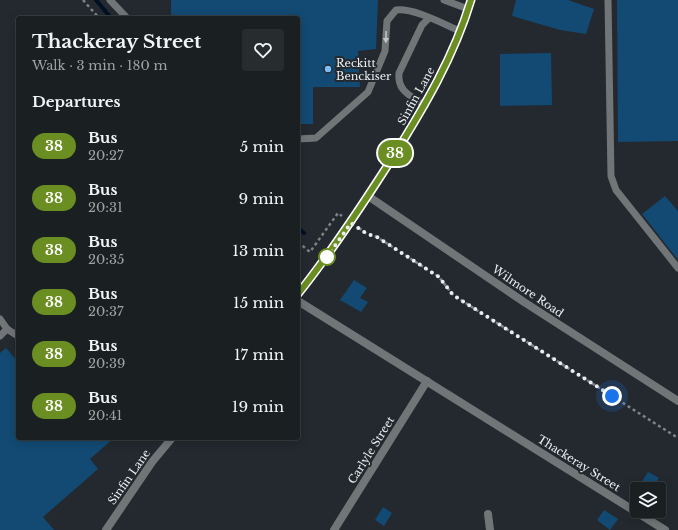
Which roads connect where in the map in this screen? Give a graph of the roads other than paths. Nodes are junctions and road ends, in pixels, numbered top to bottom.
1 (110, 0) edge
2 (444, 0) edge
3 (471, 0) edge
4 (608, 0) edge
5 (468, 9) junction
6 (125, 16) edge
7 (429, 18) junction
8 (460, 31) junction
9 (425, 106) junction
10 (300, 139) edge
11 (368, 196) junction
12 (678, 268) edge
13 (300, 292) edge
14 (300, 302) edge
15 (0, 319) edge
16 (7, 330) junction
17 (16, 335) edge
18 (0, 336) edge
19 (427, 381) junction
20 (678, 401) edge
21 (170, 440) edge
22 (488, 514) dead end
23 (106, 530) edge
24 (334, 530) edge
25 (490, 530) edge
26 (665, 530) edge

1 - 6 lane
2 - 5 lane
3 - 5 street, Sinfin Lane
4 - 12 lane
5 - 8 street, Sinfin Lane
7 - 8 lane
7 - 9 lane
7 -> 10 lane
8 - 9 street, Sinfin Lane
9 - 11 street, Sinfin Lane
11 - 13 street, Sinfin Lane
11 - 20 street, Wilmore Road
14 - 19 street, Thackeray Street
15 - 16 lane
16 - 17 lane
16 - 18 lane
19 - 24 street, Carlyle Street
19 - 26 street, Thackeray Street
21 - 23 street, Sinfin Lane
22 - 25 street

